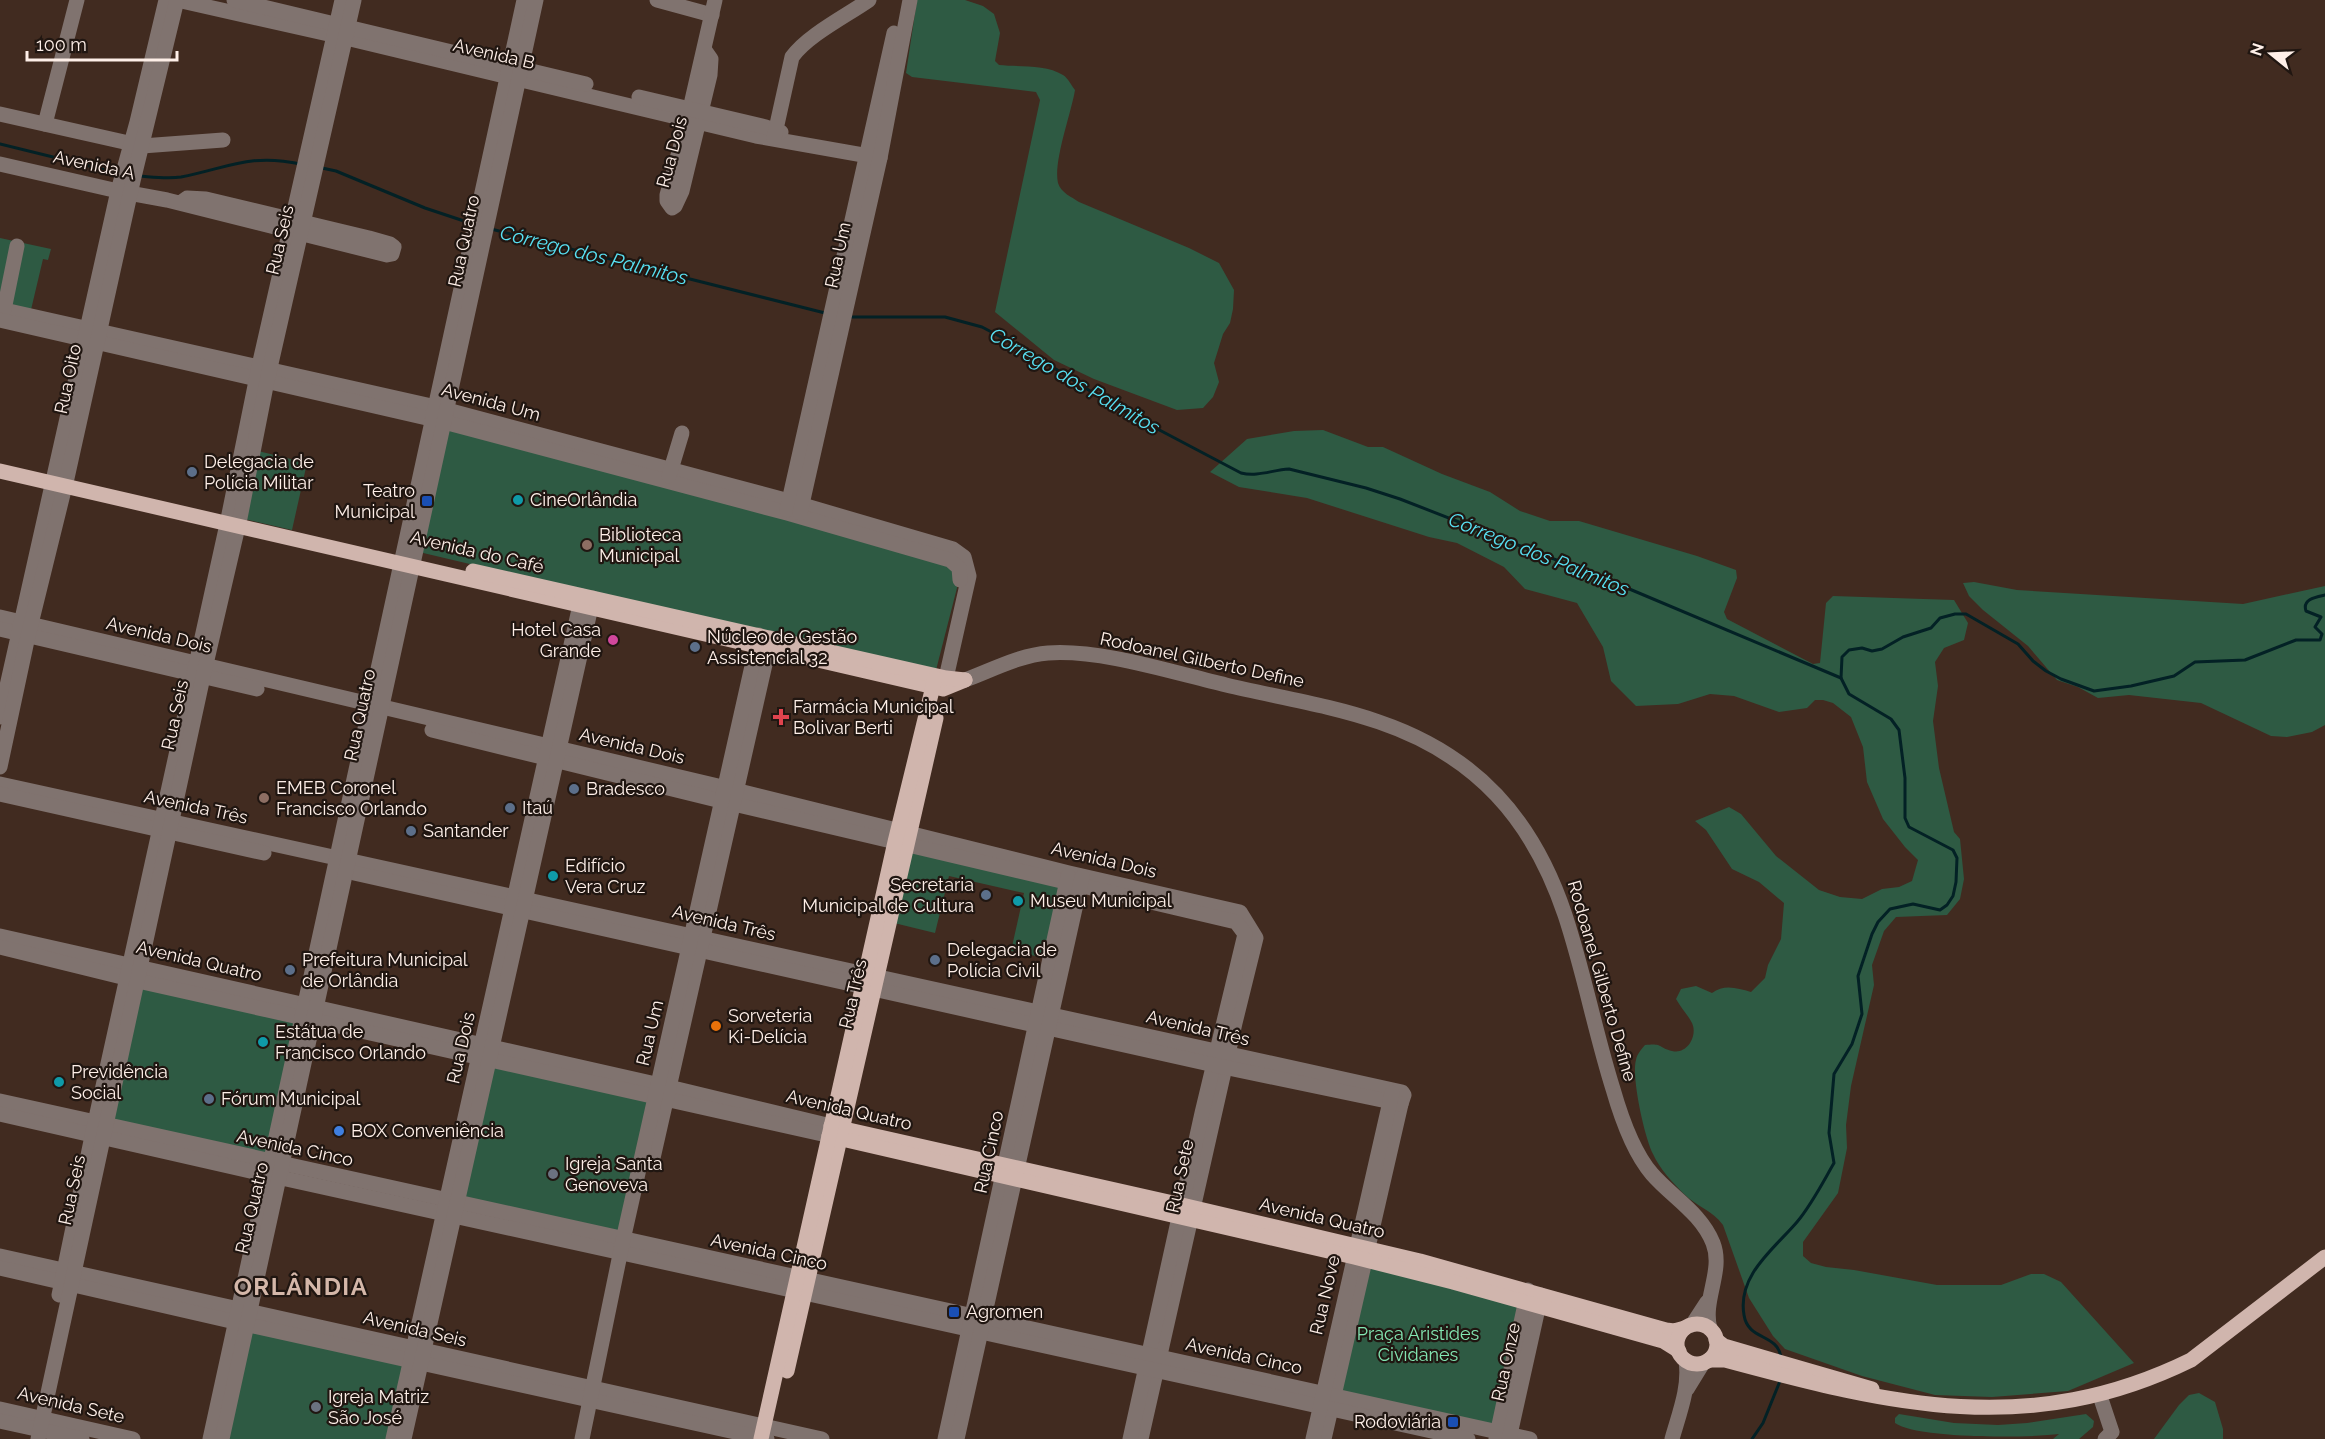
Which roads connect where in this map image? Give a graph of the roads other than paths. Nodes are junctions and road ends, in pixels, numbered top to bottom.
1 (77, 0) edge
2 (165, 0) edge
3 (177, 0) edge
4 (234, 0) edge
5 (342, 0) edge
6 (354, 0) edge
7 (524, 0) edge
8 (536, 0) edge
9 (657, 0) edge
10 (869, 0) edge
11 (901, 0) edge
12 (910, 0) edge
13 (716, 5) edge
14 (342, 31) junction
15 (514, 74) junction
16 (0, 114) edge
17 (695, 115) junction
18 (45, 124) junction
19 (775, 134) junction
20 (223, 140) dead end
21 (136, 145) junction
22 (873, 157) junction
23 (0, 164) edge
24 (125, 186) junction
25 (298, 228) junction
26 (17, 246) dead end
27 (1, 313) edge
28 (92, 335) junction
29 (263, 374) junction
30 (440, 414) junction
31 (682, 433) dead end
32 (0, 462) edge
33 (0, 471) edge
34 (669, 476) junction
35 (60, 481) junction
36 (794, 509) junction
37 (234, 521) junction
38 (961, 561) joint
39 (408, 562) junction
40 (586, 602) junction
41 (0, 617) edge
42 (0, 629) edge
43 (25, 629) junction
44 (763, 642) junction
45 (199, 670) junction
46 (965, 680) joint
47 (939, 682) junction
48 (374, 711) junction
49 (0, 717) edge
50 (551, 753) junction
51 (0, 767) edge
52 (0, 784) edge
53 (0, 794) edge
54 (728, 795) junction
55 (166, 826) junction
56 (902, 838) junction
57 (342, 865) junction
58 (1075, 879) junction
59 (519, 903) junction
60 (1244, 926) joint
61 (0, 936) edge
62 (696, 943) junction
63 (0, 947) edge
64 (134, 973) junction
65 (870, 981) junction
66 (309, 1012) junction
67 (1044, 1020) junction
68 (485, 1053) junction
69 (1221, 1059) junction
70 (662, 1093) junction
71 (1397, 1097) joint
72 (0, 1101) edge
73 (0, 1114) edge
74 (99, 1131) junction
75 (836, 1133) junction
76 (275, 1170) junction
77 (1010, 1173) junction
78 (450, 1208) junction
79 (1186, 1212) junction
80 (627, 1247) junction
81 (1361, 1253) junction
82 (0, 1256) edge
83 (2325, 1257) edge
84 (0, 1268) edge
85 (68, 1277) junction
86 (801, 1285) junction
87 (1709, 1296) junction
88 (1533, 1299) junction
89 (242, 1317) junction
90 (1602, 1318) junction
91 (977, 1324) junction
92 (1688, 1327) junction
93 (1713, 1334) junction
94 (417, 1356) junction
95 (1682, 1356) junction
96 (1742, 1358) junction
97 (1706, 1361) junction
98 (1153, 1362) junction
99 (962, 1388) junction
100 (1685, 1394) junction
101 (596, 1395) junction
102 (1327, 1401) junction
103 (2102, 1402) junction
104 (0, 1409) edge
105 (0, 1421) edge
106 (35, 1428) edge
107 (766, 1435) edge
108 (1503, 1436) edge
109 (81, 1439) edge
110 (134, 1439) edge
111 (210, 1439) edge
112 (222, 1439) edge
113 (393, 1439) edge
114 (404, 1439) edge
115 (582, 1439) edge
116 (590, 1439) edge
117 (822, 1439) edge
118 (945, 1439) edge
119 (957, 1439) edge
120 (1130, 1439) edge
121 (1141, 1439) edge
122 (1312, 1439) edge
123 (1324, 1439) edge
124 (1468, 1439) edge
125 (1530, 1439) edge
126 (1672, 1439) edge
127 (2105, 1439) edge

1 - 18 street
2 - 21 street, Rua Oito
3 - 14 street, Avenida B
3 - 21 street, Rua Oito
4 - 14 street, Avenida B
5 - 14 street, Rua Seis
6 - 14 street, Rua Seis
7 - 15 street, Rua Quatro
8 - 15 street, Rua Quatro
9 - 13 street
10 - 19 street
11 - 22 street, Rua Um
12 - 22 street, Rua Um
13 - 17 street, Rua Dois
14 - 15 street, Avenida B
14 - 25 street, Rua Seis
15 - 17 street, Avenida B
15 - 30 street, Rua Quatro
16 - 18 street
17 - 19 street, Avenida B
18 - 21 street
19 - 22 street, Avenida B
20 - 21 street
21 - 24 street, Rua Oito
22 - 36 street, Rua Um
23 - 24 street, Avenida A
24 - 25 street, Avenida A
24 - 28 street, Rua Oito
25 - 25 street, Avenida A
25 - 29 street, Rua Seis
26 - 27 street
27 - 28 street, Avenida Um
28 - 29 street, Avenida Um
28 - 35 street, Rua Oito
29 - 30 street, Avenida Um
29 - 37 street, Rua Seis
30 - 34 street, Avenida Um
30 - 39 street, Rua Quatro
31 - 34 street
32 - 35 main road, Avenida do Café
33 - 35 main road, Avenida do Café
34 - 36 street, Avenida Um
35 - 37 main road, Avenida do Café
35 - 43 street, Rua Oito
36 - 38 street, Avenida Um
37 - 39 main road, Avenida do Café
37 - 45 street, Rua Seis
38 - 47 street, Rua Três
39 - 40 main road, Avenida do Café
39 - 48 street, Rua Quatro
40 - 44 main road, Avenida do Café
40 - 50 street, Rua Dois
41 - 43 street, Avenida Dois
42 - 43 street, Avenida Dois
43 - 45 street, Avenida Dois
43 - 49 street, Rua Oito
43 - 51 street, Rua Oito
44 - 47 main road, Avenida do Café
44 - 54 street, Rua Um
45 - 48 street, Avenida Dois
45 - 55 street, Rua Seis
46 - 47 main road, Rodoanel Gilberto Define
46 - 87 street, Rodoanel Gilberto Define
47 - 56 main road, Rua Três
48 - 50 street, Avenida Dois
48 - 57 street, Rua Quatro
50 - 54 street, Avenida Dois
50 - 59 street, Rua Dois
52 - 55 street, Avenida Três
53 - 55 street, Avenida Três
54 - 56 street, Avenida Dois
54 - 62 street, Rua Um
55 - 57 street, Avenida Três
55 - 64 street, Rua Seis
56 - 58 street, Avenida Dois
56 - 65 main road, Rua Três
57 - 59 street, Avenida Três
57 - 66 street, Rua Quatro
58 - 60 street, Avenida Dois
58 - 67 street, Rua Cinco
59 - 62 street, Avenida Três
59 - 68 street, Rua Dois
60 - 69 street, Rua Sete
61 - 64 street, Avenida Quatro
62 - 65 street, Avenida Três
62 - 70 street, Rua Um
63 - 64 street, Avenida Quatro
64 - 66 street, Avenida Quatro
64 - 74 street, Rua Seis
65 - 67 street, Avenida Três
65 - 75 main road, Rua Três
66 - 68 street, Avenida Quatro
66 - 76 street, Rua Quatro
67 - 69 street, Avenida Três
67 - 77 street, Rua Cinco
68 - 70 street, Avenida Quatro
68 - 78 street, Rua Dois
69 - 71 street, Avenida Três
69 - 79 street, Rua Sete
70 - 75 street, Avenida Quatro
70 - 80 street, Rua Um
71 - 81 street, Rua Nove
72 - 74 street, Avenida Cinco
73 - 74 street, Avenida Cinco
74 - 76 street, Avenida Cinco
74 - 85 street, Rua Seis
75 - 77 main road, Avenida Quatro
75 - 86 main road, Rua Três
76 - 78 street, Avenida Cinco
76 - 89 street, Rua Quatro
77 - 79 main road, Avenida Quatro
77 - 91 street, Rua Cinco
78 - 80 street, Avenida Cinco
78 - 94 street, Rua Dois
79 - 81 main road, Avenida Quatro
79 - 98 street, Rua Sete
80 - 86 street, Avenida Cinco
80 - 101 street, Rua Um
81 - 88 main road, Avenida Quatro
81 - 102 street, Rua Nove
82 - 85 street, Avenida Seis
83 - 103 main road
84 - 85 street, Avenida Seis
85 - 89 street, Avenida Seis
85 - 106 street, Rua Seis
86 - 91 street, Avenida Cinco
86 - 107 main road, Rua Três
87 - 92 street, Rodoanel Gilberto Define
87 - 93 street, Rodoanel Gilberto Define
88 - 90 main road, Avenida Quatro
88 - 108 street, Rua Onze
89 - 94 street, Avenida Seis
89 - 111 street, Rua Quatro
89 - 112 street, Rua Quatro
90 - 92 main road, Avenida Quatro
90 - 95 main road, Avenida Quatro
91 - 98 street, Avenida Cinco
91 - 99 street, Rua Cinco
92 - 93 main road
92 - 95 main road
93 - 96 main road
93 - 97 main road
94 - 101 street, Avenida Seis
94 - 113 street, Rua Dois
94 - 114 street, Rua Dois
95 - 97 main road
95 - 100 street
96 - 97 main road
96 - 103 main road
97 - 100 street
98 - 102 street, Avenida Cinco
98 - 120 street, Rua Sete
98 - 121 street, Rua Sete
99 - 118 street, Rua Cinco
99 - 119 street, Rua Cinco
100 - 126 street
101 - 107 street, Avenida Seis
101 - 115 street, Rua Um
101 - 116 street, Rua Um
102 - 108 street, Avenida Cinco
102 - 122 street, Rua Nove
102 - 123 street, Rua Nove
102 - 124 street, Avenida Cinco
103 - 127 street
104 - 106 street, Avenida Sete
105 - 106 street, Avenida Sete
106 - 109 street, Avenida Sete
106 - 110 street, Avenida Sete
107 - 117 street, Avenida Seis
108 - 125 street, Avenida Cinco

